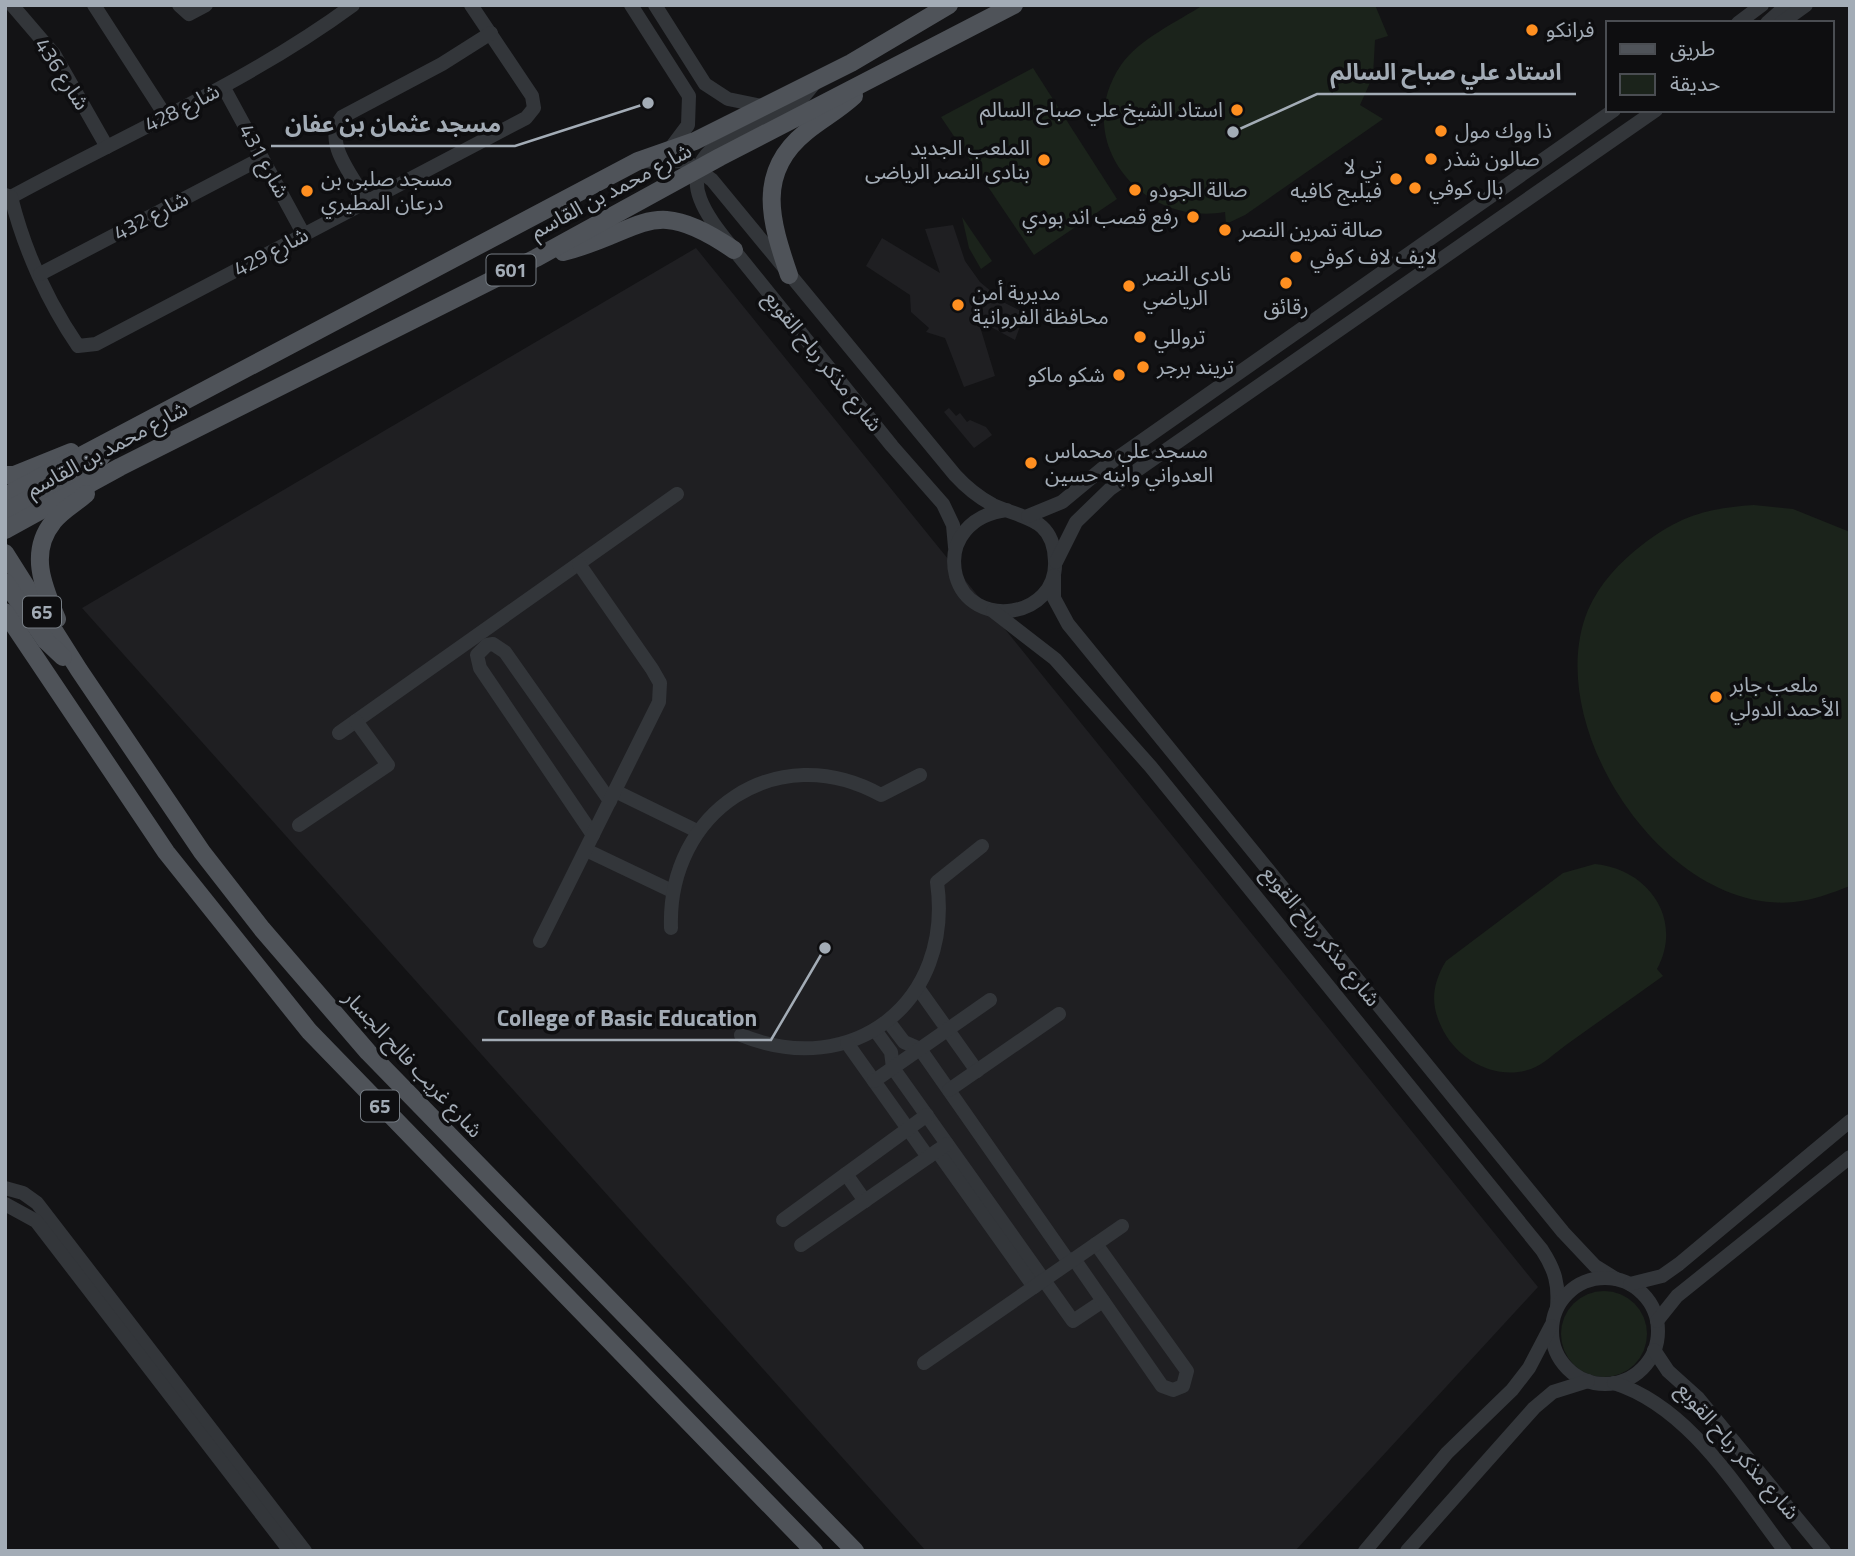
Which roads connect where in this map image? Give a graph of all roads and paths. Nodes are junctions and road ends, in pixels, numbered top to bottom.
1 (12, 5) edge
2 (94, 5) edge
3 (179, 5) edge
4 (206, 5) edge
5 (353, 5) edge
6 (471, 5) edge
7 (631, 5) edge
8 (655, 5) edge
9 (949, 5) edge
10 (1014, 5) edge
11 (1762, 5) edge
12 (1787, 5) edge
13 (1807, 5) edge
14 (1741, 21) edge
15 (1769, 21) edge
16 (1784, 21) edge
17 (491, 33) junction
18 (819, 77) junction
19 (705, 84) junction
20 (863, 85) junction
21 (224, 88) junction
22 (689, 96) junction
23 (762, 106) junction
24 (1611, 112) edge
25 (1653, 112) edge
26 (165, 115) junction
27 (107, 147) junction
28 (670, 149) junction
29 (262, 158) junction
30 (638, 161) junction
31 (699, 170) junction
32 (8, 196) edge
33 (366, 200) junction
34 (1463, 214) junction
35 (1478, 234) junction
36 (304, 235) junction
37 (734, 250) junction
38 (536, 258) junction
39 (40, 274) junction
40 (789, 275) junction
41 (139, 424) junction
42 (114, 438) junction
43 (120, 467) junction
44 (5, 475) edge
45 (677, 494) dead end
46 (5, 496) edge
47 (1007, 510) junction
48 (5, 512) edge
49 (1028, 516) junction
50 (5, 530) edge
51 (955, 548) junction
52 (5, 553) edge
53 (579, 564) junction
54 (1055, 570) junction
55 (5, 582) edge
56 (993, 611) junction
57 (5, 612) edge
58 (5, 626) edge
59 (477, 643) junction
60 (79, 670) junction
61 (53, 683) junction
62 (356, 721) junction
63 (339, 733) dead end
64 (920, 775) dead end
65 (612, 796) junction
66 (299, 825) dead end
67 (697, 831) junction
68 (593, 835) junction
69 (982, 846) dead end
70 (586, 850) junction
71 (672, 891) junction
72 (671, 928) dead end
73 (540, 942) dead end
74 (918, 988) junction
75 (990, 1000) dead end
76 (1059, 1014) dead end
77 (888, 1021) junction
78 (947, 1029) junction
79 (875, 1030) junction
80 (741, 1035) dead end
81 (847, 1043) junction
82 (920, 1049) junction
83 (893, 1068) junction
84 (977, 1072) junction
85 (874, 1081) junction
86 (949, 1090) junction
87 (927, 1115) junction
88 (1850, 1121) edge
89 (908, 1129) junction
90 (937, 1150) junction
91 (1850, 1157) edge
92 (846, 1174) junction
93 (5, 1188) edge
94 (865, 1201) junction
95 (5, 1204) edge
96 (783, 1220) dead end
97 (1122, 1226) dead end
98 (1096, 1244) junction
99 (801, 1245) dead end
100 (1072, 1260) junction
101 (1623, 1282) junction
102 (1039, 1283) junction
103 (1102, 1301) junction
104 (1557, 1307) junction
105 (1657, 1321) junction
106 (1552, 1325) junction
107 (1654, 1350) junction
108 (925, 1363) dead end
109 (1588, 1381) junction
110 (1614, 1383) junction
111 (1767, 1481) junction
112 (1747, 1501) junction
113 (290, 1551) edge
114 (305, 1551) edge
115 (814, 1551) edge
116 (855, 1551) edge
117 (1365, 1551) edge
118 (1408, 1551) edge
119 (1785, 1551) edge
120 (1824, 1551) edge

1 - 27 street, شارع 436
2 - 26 street
3 - 4 street
5 - 21 street, شارع 428
6 - 17 street, شارع 429
7 - 22 street
8 - 19 street
9 - 18 main road, شارع محمد بن القاسم / 601
10 - 20 main road, شارع محمد بن القاسم / 601
11 - 14 street
12 - 15 street
13 - 16 street
17 - 33 street
17 - 33 street, شارع 429
18 - 23 main road, شارع محمد بن القاسم / 601
18 - 31 street
19 - 22 street
19 - 23 street
20 - 31 main road, شارع محمد بن القاسم / 601
20 - 40 main road
21 - 26 street, شارع 428
21 - 29 street, شارع 431
22 - 28 street
23 - 28 main road, شارع محمد بن القاسم / 601
24 - 34 street
25 - 35 street
26 - 27 street, شارع 428
27 - 32 street, شارع 428
28 - 30 main road, شارع محمد بن القاسم / 601
29 - 36 street, شارع 431
29 - 39 street, شارع 432
30 - 31 street, شارع مذكر رباح القوبع
30 - 41 main road, شارع محمد بن القاسم / 601
31 - 37 street, شارع مذكر رباح القوبع
31 - 38 main road, شارع محمد بن القاسم / 601
31 - 40 street, شارع مذكر رباح القوبع
32 - 39 street, شارع 429
33 - 36 street, شارع 429
34 - 35 street
34 - 49 street
35 - 54 street
36 - 39 street, شارع 429
37 - 38 main road
37 - 51 street, شارع مذكر رباح القوبع
38 - 43 main road, شارع محمد بن القاسم / 601
40 - 47 street, شارع مذكر رباح القوبع
41 - 42 main road, شارع محمد بن القاسم / 601
41 - 44 main road
42 - 46 main road, شارع محمد بن القاسم / 601
42 - 48 main road
43 - 50 main road, شارع محمد بن القاسم / 601
43 - 60 main road
45 - 53 street
47 - 49 street
47 - 51 street
49 - 54 street
51 - 56 street
52 - 60 main road, شارع غريب فالح الجسار / 65
53 - 59 street
53 - 65 street
54 - 56 street
54 - 101 street, شارع مذكر رباح القوبع
55 - 60 main road
56 - 104 street, شارع مذكر رباح القوبع
57 - 61 main road, 65
58 - 61 main road
59 - 62 street
59 - 65 street
59 - 68 street
60 - 116 main road, شارع غريب فالح الجسار / 65
61 - 115 main road, 65
62 - 63 street
62 - 66 street
64 - 67 street
65 - 67 street
65 - 68 street
67 - 71 street
68 - 70 street
69 - 74 street
70 - 71 street
70 - 73 street
71 - 72 street
74 - 77 street
74 - 78 street
75 - 78 street
76 - 84 street
77 - 79 street
77 - 82 street
78 - 82 street
78 - 84 street
79 - 81 street
79 - 83 street
80 - 81 street
81 - 85 street
82 - 83 street
82 - 86 street
83 - 85 street
83 - 87 street
84 - 86 street
85 - 89 street
86 - 100 street
87 - 89 street
87 - 90 street
88 - 101 street
89 - 90 street
89 - 92 street
90 - 94 street
90 - 102 street
91 - 105 street
92 - 94 street
92 - 96 street
93 - 114 street
94 - 99 street
95 - 113 street
97 - 98 street
98 - 100 street
98 - 103 street
100 - 102 street
100 - 103 street
101 - 104 street
101 - 105 street
102 - 103 street
102 - 108 street
104 - 106 street
105 - 107 street
106 - 109 street
106 - 117 street
107 - 110 street
107 - 111 street, شارع مذكر رباح القوبع
109 - 110 street
109 - 118 street
110 - 112 street, شارع مذكر رباح القوبع
111 - 112 street
111 - 120 street, شارع مذكر رباح القوبع
112 - 119 street, شارع مذكر رباح القوبع

